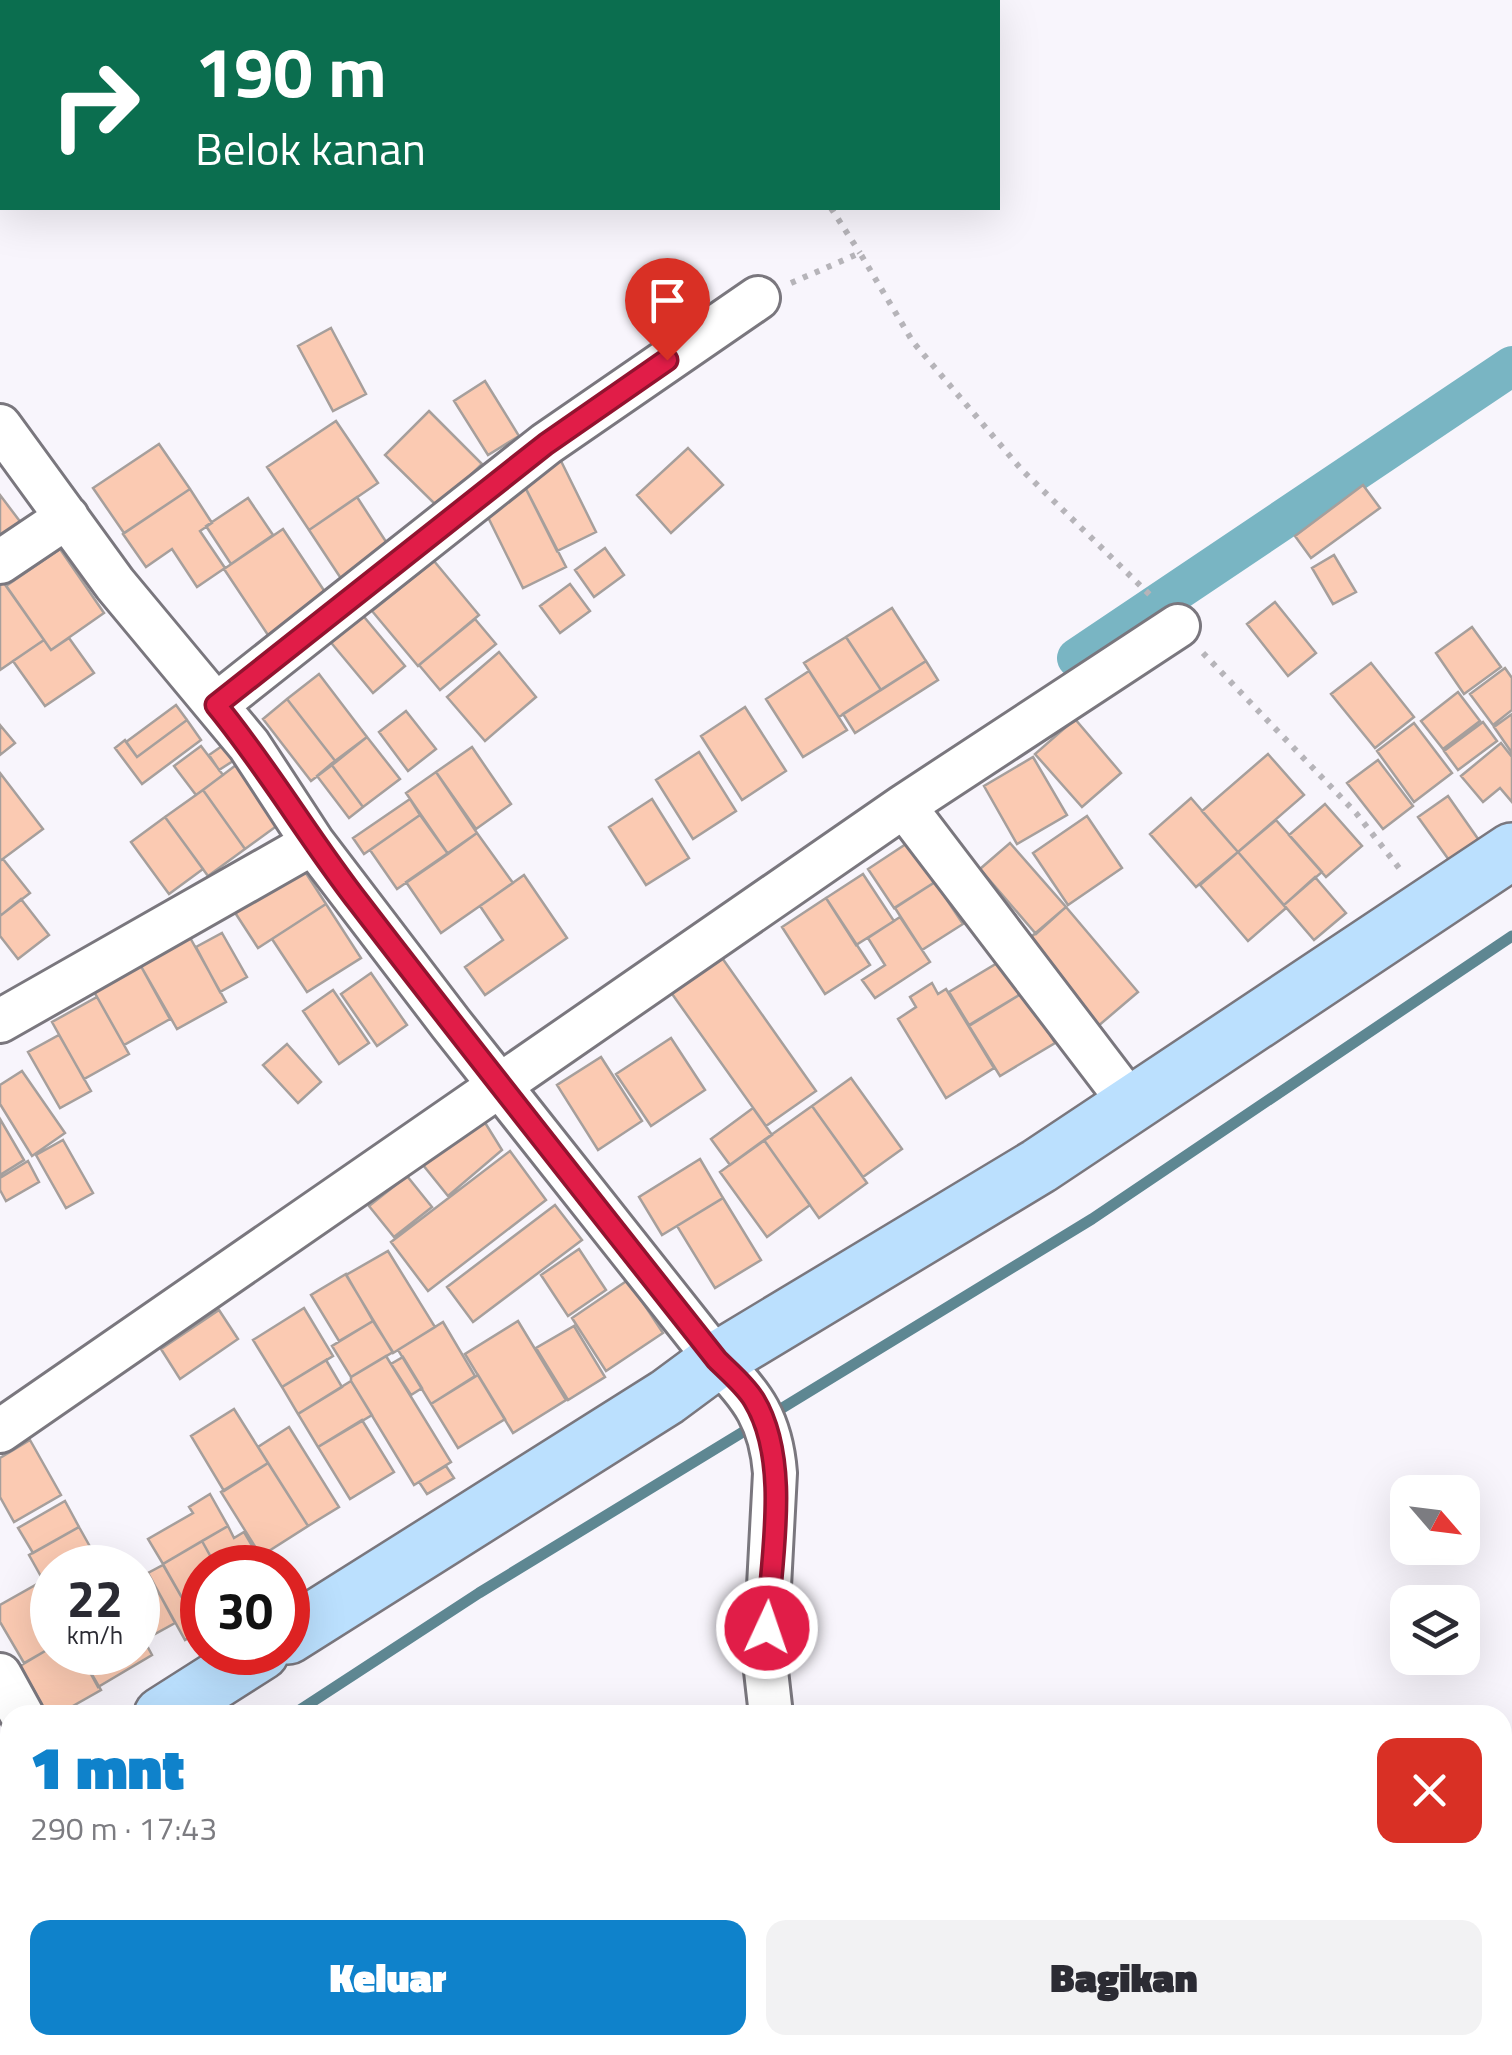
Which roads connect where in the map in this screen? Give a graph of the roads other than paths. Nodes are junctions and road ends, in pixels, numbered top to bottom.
1 (758, 298) road end
2 (0, 426) edge
3 (67, 517) junction
4 (0, 562) edge
5 (1178, 626) road end
6 (216, 705) junction
7 (904, 806) junction
8 (312, 843) junction
9 (1512, 851) edge
10 (0, 1021) edge
11 (498, 1084) junction
12 (1131, 1104) junction
13 (735, 1379) junction
14 (0, 1431) edge
15 (310, 1622) edge
16 (0, 1675) edge
17 (225, 1675) edge
18 (16, 1705) edge
19 (178, 1705) edge
20 (770, 1705) edge

1 - 6 street
2 - 3 street
3 - 4 street
3 - 6 street
5 - 7 street
6 - 8 street
7 - 11 street
7 - 12 street
8 - 10 street
8 - 11 street
9 - 12 street
11 - 13 street
11 - 14 street
12 - 13 street
13 - 15 street
13 - 20 street
16 - 18 street
17 - 19 street

